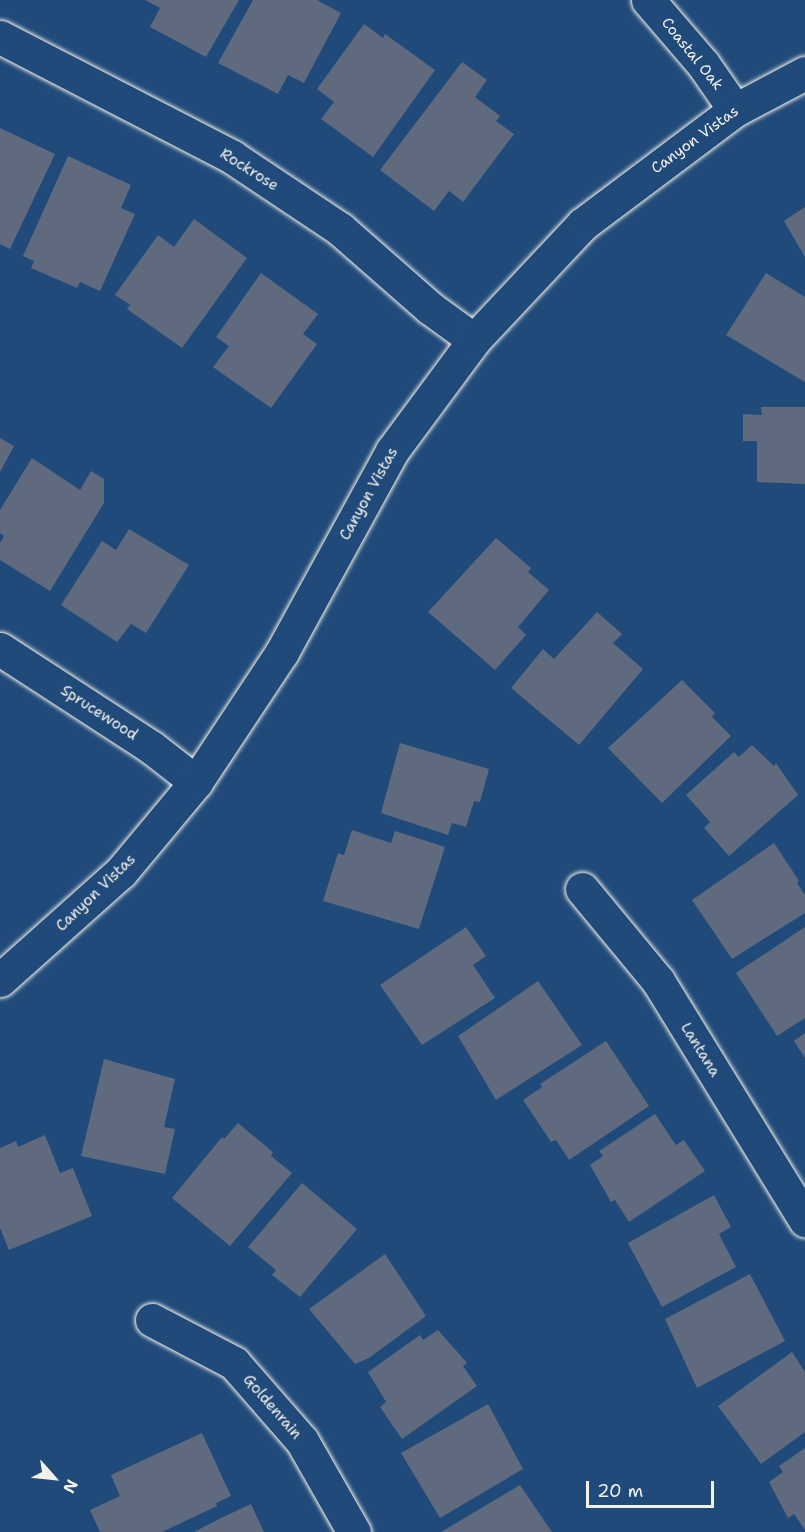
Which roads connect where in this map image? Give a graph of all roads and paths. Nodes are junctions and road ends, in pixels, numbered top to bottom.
1 (648, 0) edge
2 (0, 37) edge
3 (805, 73) edge
4 (735, 110) junction
5 (474, 340) junction
6 (0, 649) edge
7 (196, 783) junction
8 (582, 889) dead end
9 (0, 980) edge
10 (805, 1220) edge
11 (152, 1320) dead end
12 (354, 1532) edge

1 - 4 street, Coastal Oak
2 - 5 street, Rockrose
3 - 4 street, Canyon Vistas
4 - 5 street, Canyon Vistas
5 - 7 street, Canyon Vistas
6 - 7 street, Sprucewood
7 - 9 street, Canyon Vistas
8 - 10 street, Lantana
11 - 12 street, Goldenrain

